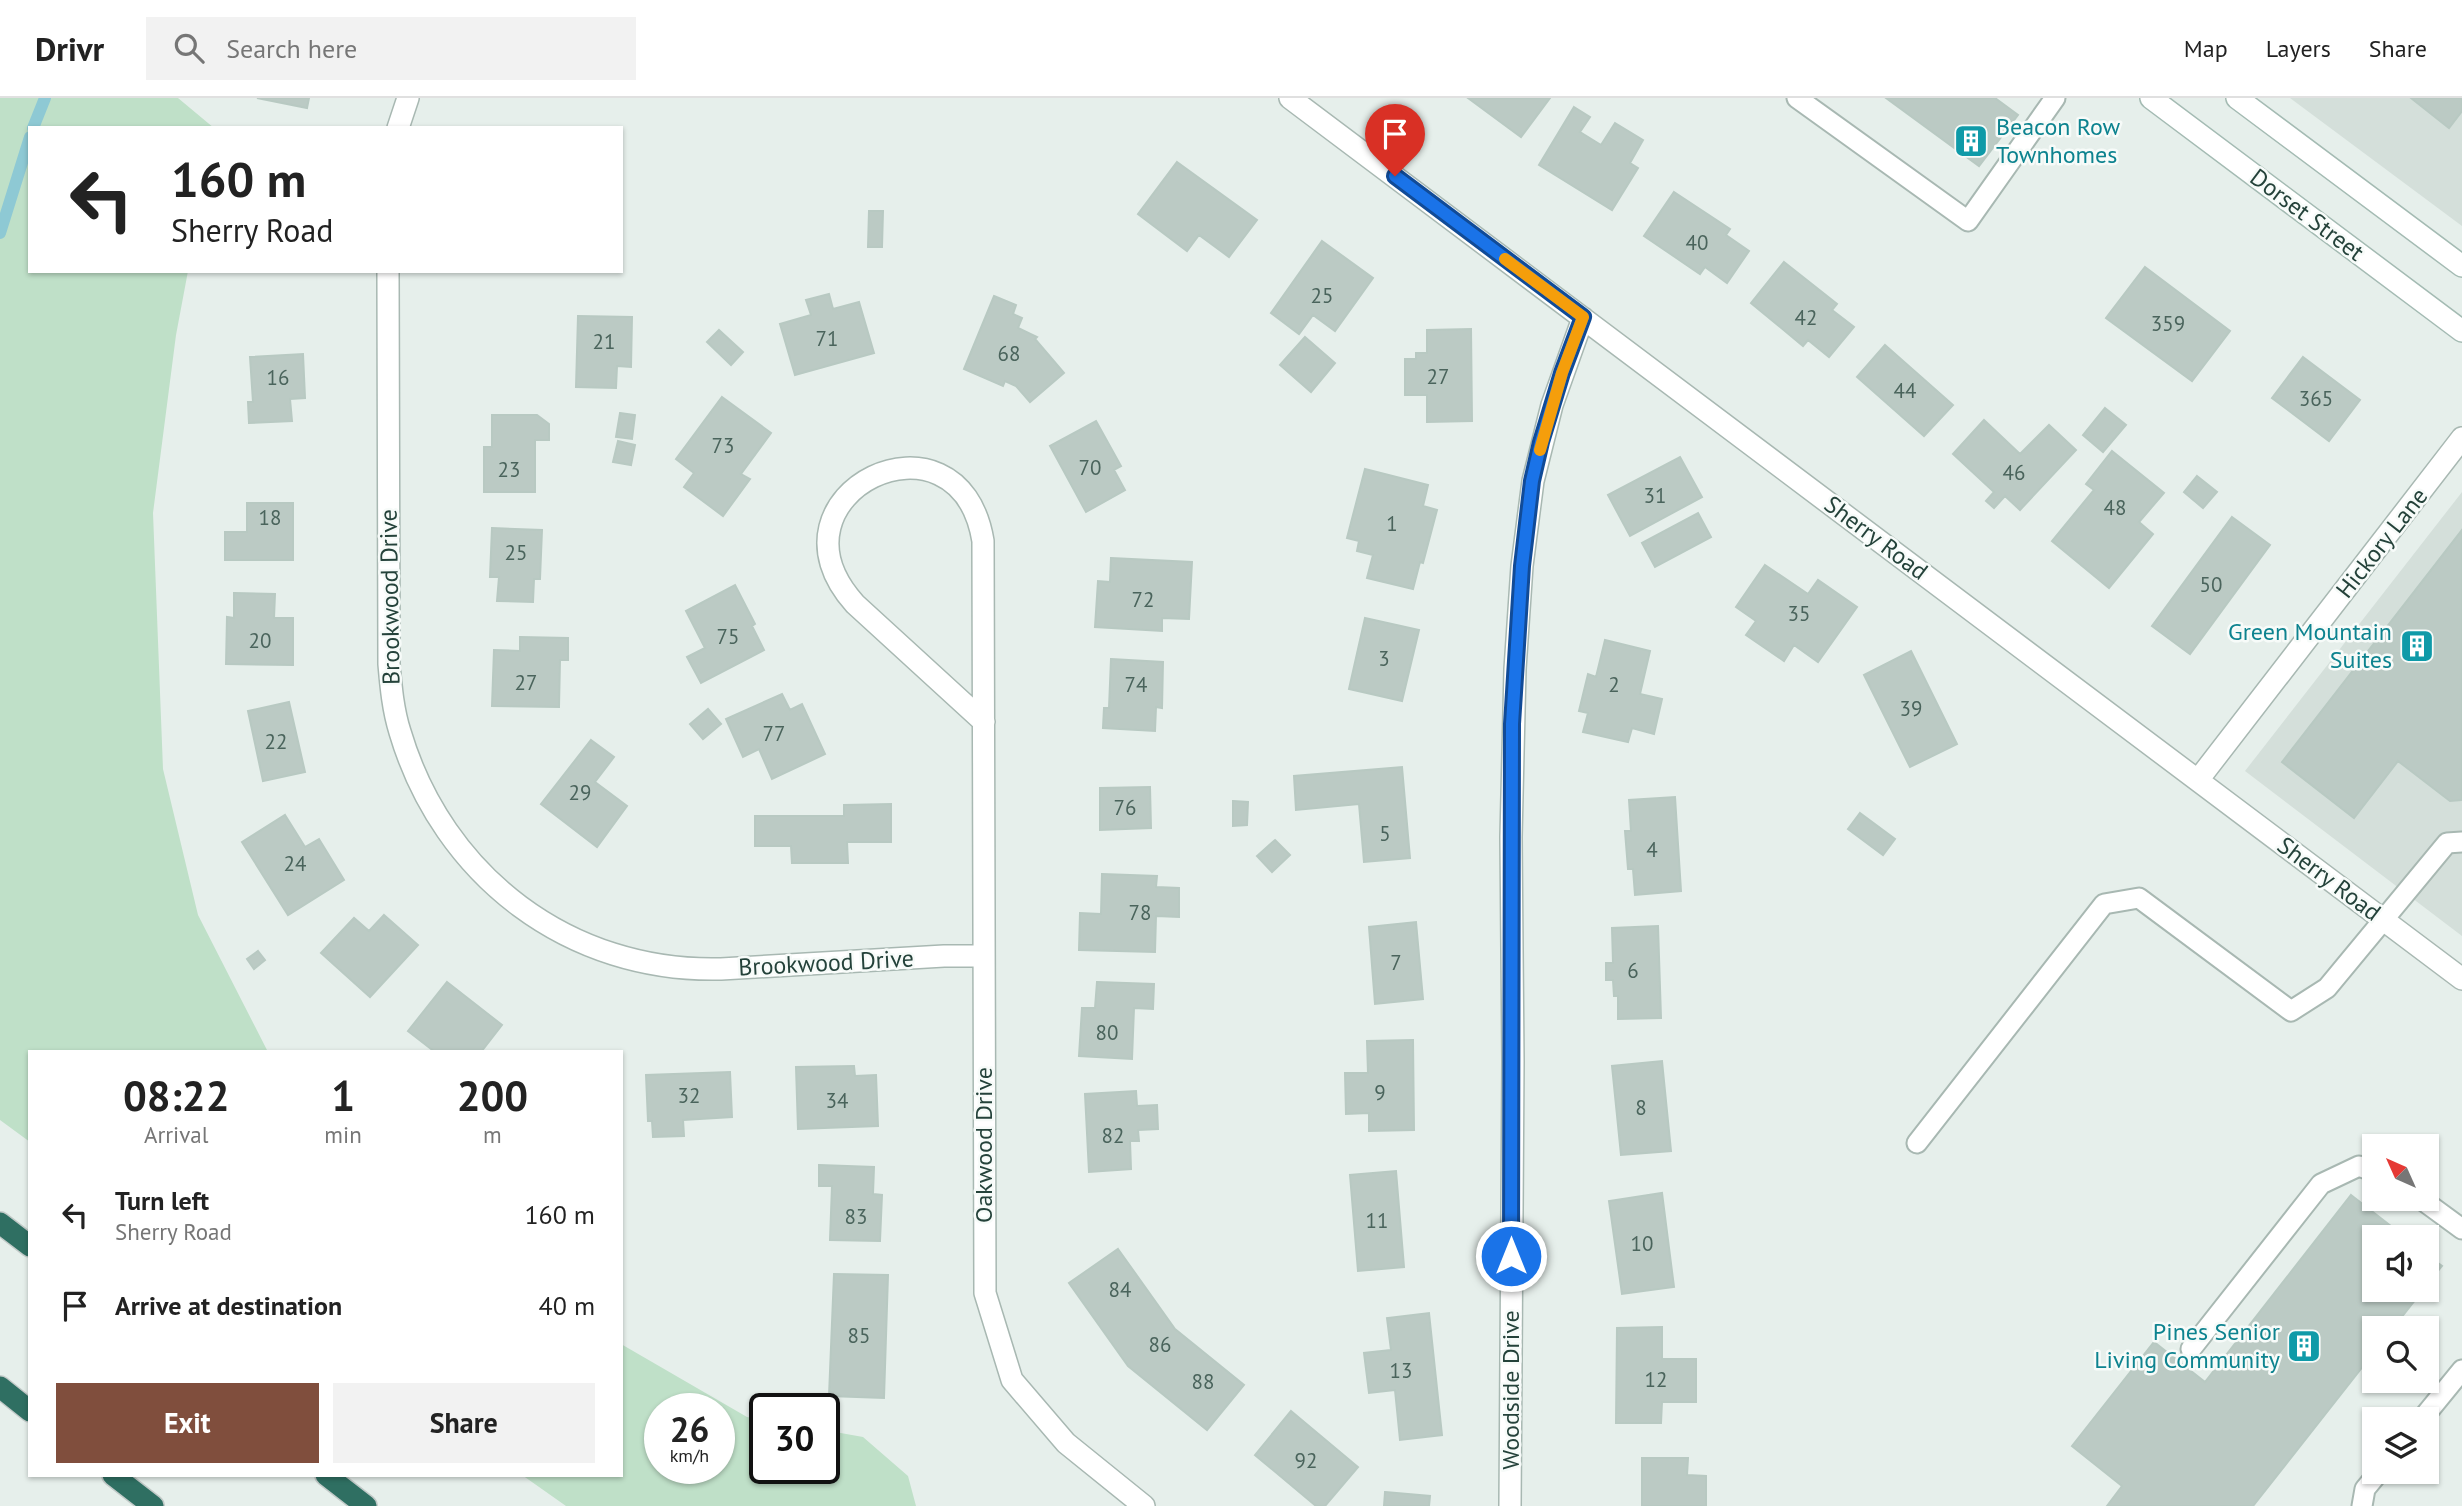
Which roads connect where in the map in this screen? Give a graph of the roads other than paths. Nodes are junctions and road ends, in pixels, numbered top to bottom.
1 (408, 98) edge
2 (1290, 98) edge
3 (1797, 98) edge
4 (2055, 98) edge
5 (2151, 98) edge
6 (2236, 98) edge
7 (399, 126) edge
8 (2462, 266) edge
9 (388, 273) edge
10 (1583, 317) junction
11 (2462, 331) edge
12 (2462, 438) edge
13 (984, 722) junction
14 (2199, 780) junction
15 (2462, 842) edge
16 (2384, 920) junction
17 (984, 956) junction
18 (2462, 979) edge
19 (1917, 1143) dead end
20 (2362, 1167) edge
21 (2437, 1211) edge
22 (0, 1223) edge
23 (2462, 1229) edge
24 (28, 1244) edge
25 (2191, 1349) dead end
26 (2462, 1370) edge
27 (0, 1387) edge
28 (2432, 1407) edge
29 (28, 1408) edge
30 (116, 1477) edge
31 (329, 1477) edge
32 (2369, 1484) edge
33 (153, 1506) edge
34 (366, 1506) edge
35 (1144, 1506) edge
36 (1510, 1506) edge
37 (2362, 1506) edge

1 - 7 street
2 - 10 street, Sherry Road
3 - 4 lane
5 - 11 street, Dorset Street
6 - 8 street
9 - 17 street, Brookwood Drive
10 - 14 street, Sherry Road
10 - 36 street, Woodside Drive
12 - 14 street, Hickory Lane
13 - 13 street, Oakwood Drive
13 - 17 street, Oakwood Drive
14 - 16 street, Sherry Road
15 - 16 lane
16 - 18 street, Sherry Road
16 - 19 lane
17 - 35 street, Oakwood Drive
20 - 25 lane
21 - 23 lane
22 - 24 highway
26 - 28 lane
27 - 29 highway
30 - 33 highway
31 - 34 highway
32 - 37 lane

